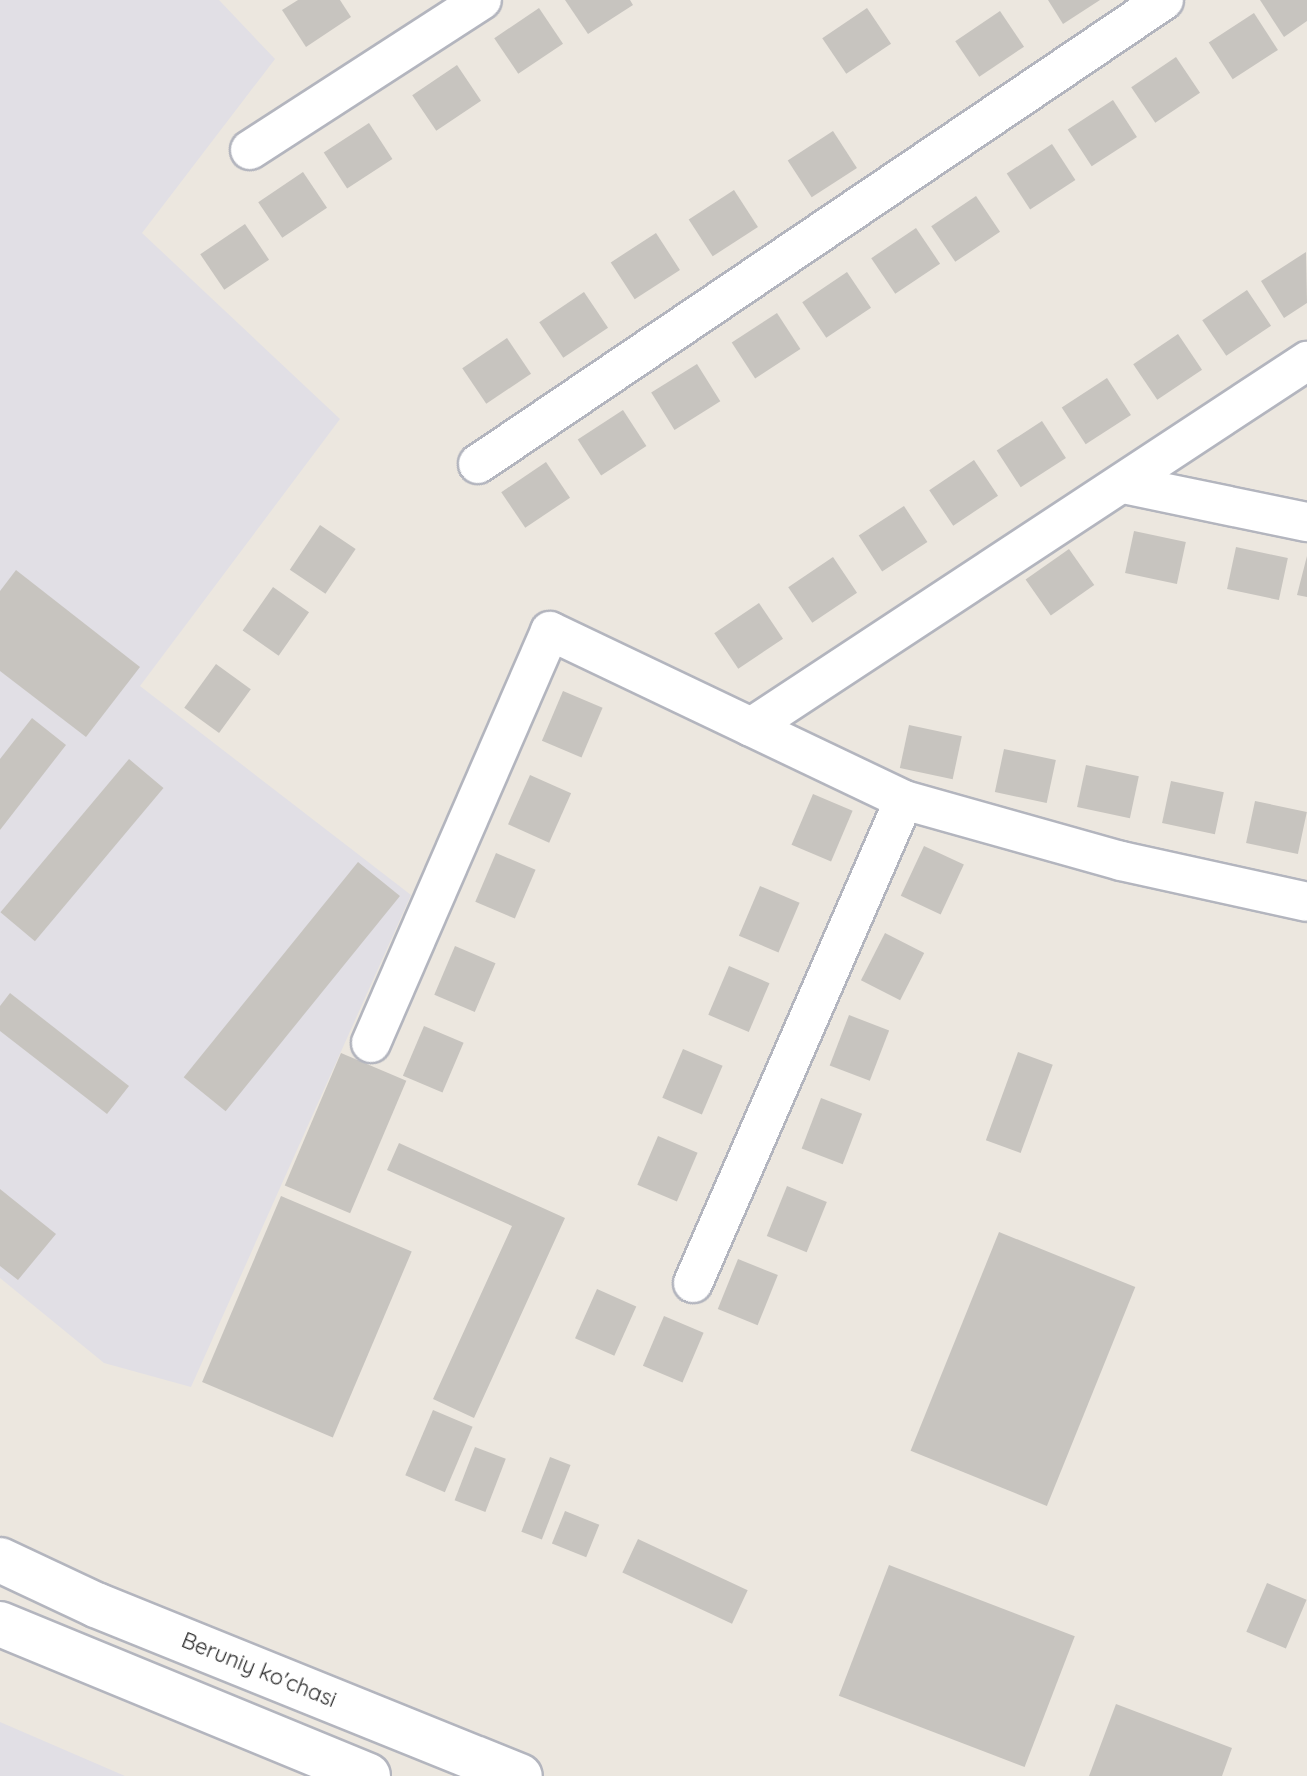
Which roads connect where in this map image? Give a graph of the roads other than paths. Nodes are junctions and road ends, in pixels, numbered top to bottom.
1 (482, 0) edge
2 (1164, 0) edge
3 (250, 150) dead end
4 (1307, 361) edge
5 (478, 464) dead end
6 (1123, 484) junction
7 (1307, 522) edge
8 (751, 727) junction
9 (904, 800) junction
10 (1307, 902) edge
11 (371, 1043) dead end
12 (693, 1283) dead end
13 (0, 1560) edge
14 (0, 1624) edge
15 (368, 1776) edge
16 (520, 1776) edge

1 - 3 street
2 - 5 street
4 - 6 street
6 - 7 street
6 - 8 street
8 - 9 street
8 - 11 street
9 - 10 street
9 - 12 street
13 - 16 main road, Beruniy ko'chasi
14 - 15 main road

